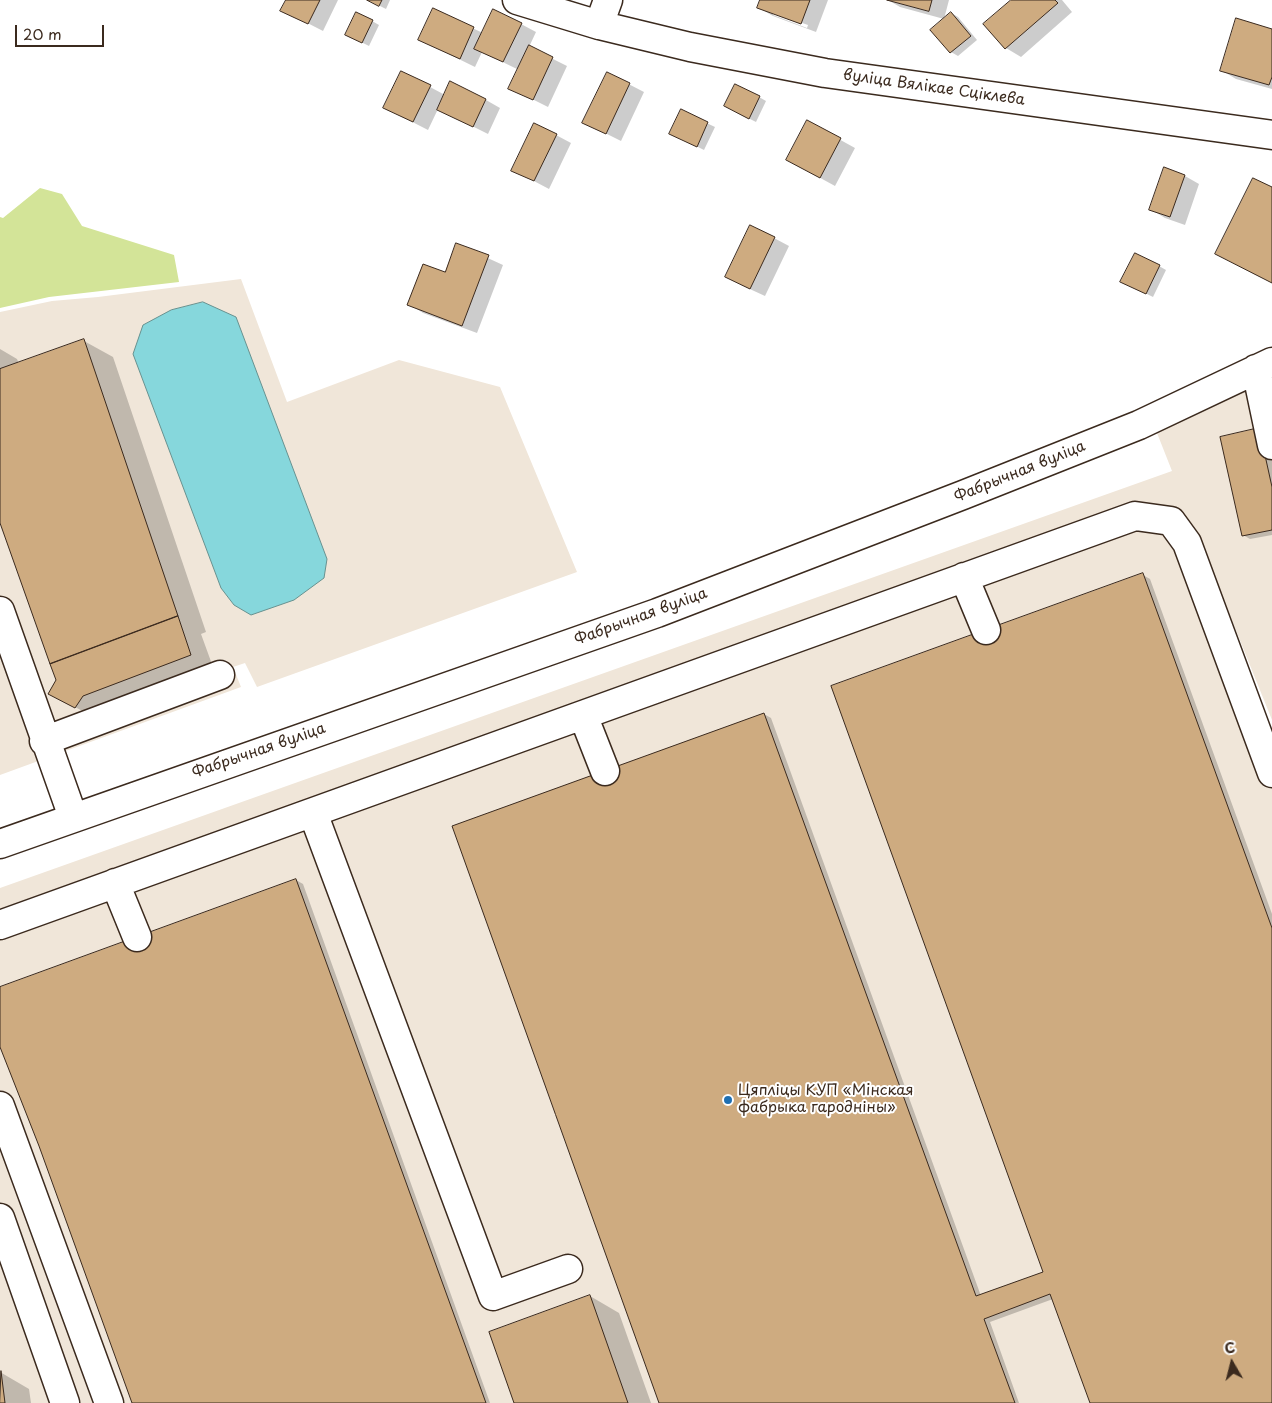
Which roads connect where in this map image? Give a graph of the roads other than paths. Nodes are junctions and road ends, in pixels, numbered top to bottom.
1 (517, 0) edge
2 (608, 0) edge
3 (599, 25) junction
4 (1272, 135) edge
5 (1264, 366) edge
6 (1272, 445) edge
7 (964, 577) junction
8 (0, 611) edge
9 (986, 630) dead end
10 (220, 676) dead end
11 (583, 715) junction
12 (44, 741) junction
13 (604, 771) dead end
14 (1272, 773) edge
15 (312, 813) junction
16 (73, 817) junction
17 (0, 844) edge
18 (115, 883) junction
19 (0, 925) edge
20 (137, 937) dead end
21 (0, 1106) edge
22 (1, 1222) edge
23 (568, 1269) dead end
24 (65, 1403) edge
25 (109, 1403) edge

1 - 3 street, вуліца Вялікае Сціклева
2 - 3 street
3 - 4 street, вуліца Вялікае Сціклева
5 - 6 street
5 - 16 street, Фабрычная вуліца
7 - 9 street
7 - 11 street
7 - 14 street
8 - 12 street
10 - 12 street
11 - 13 street
11 - 15 street
12 - 16 street
15 - 18 street
15 - 23 street
16 - 17 street, Фабрычная вуліца
18 - 19 street
18 - 20 street
21 - 25 street
22 - 24 street

